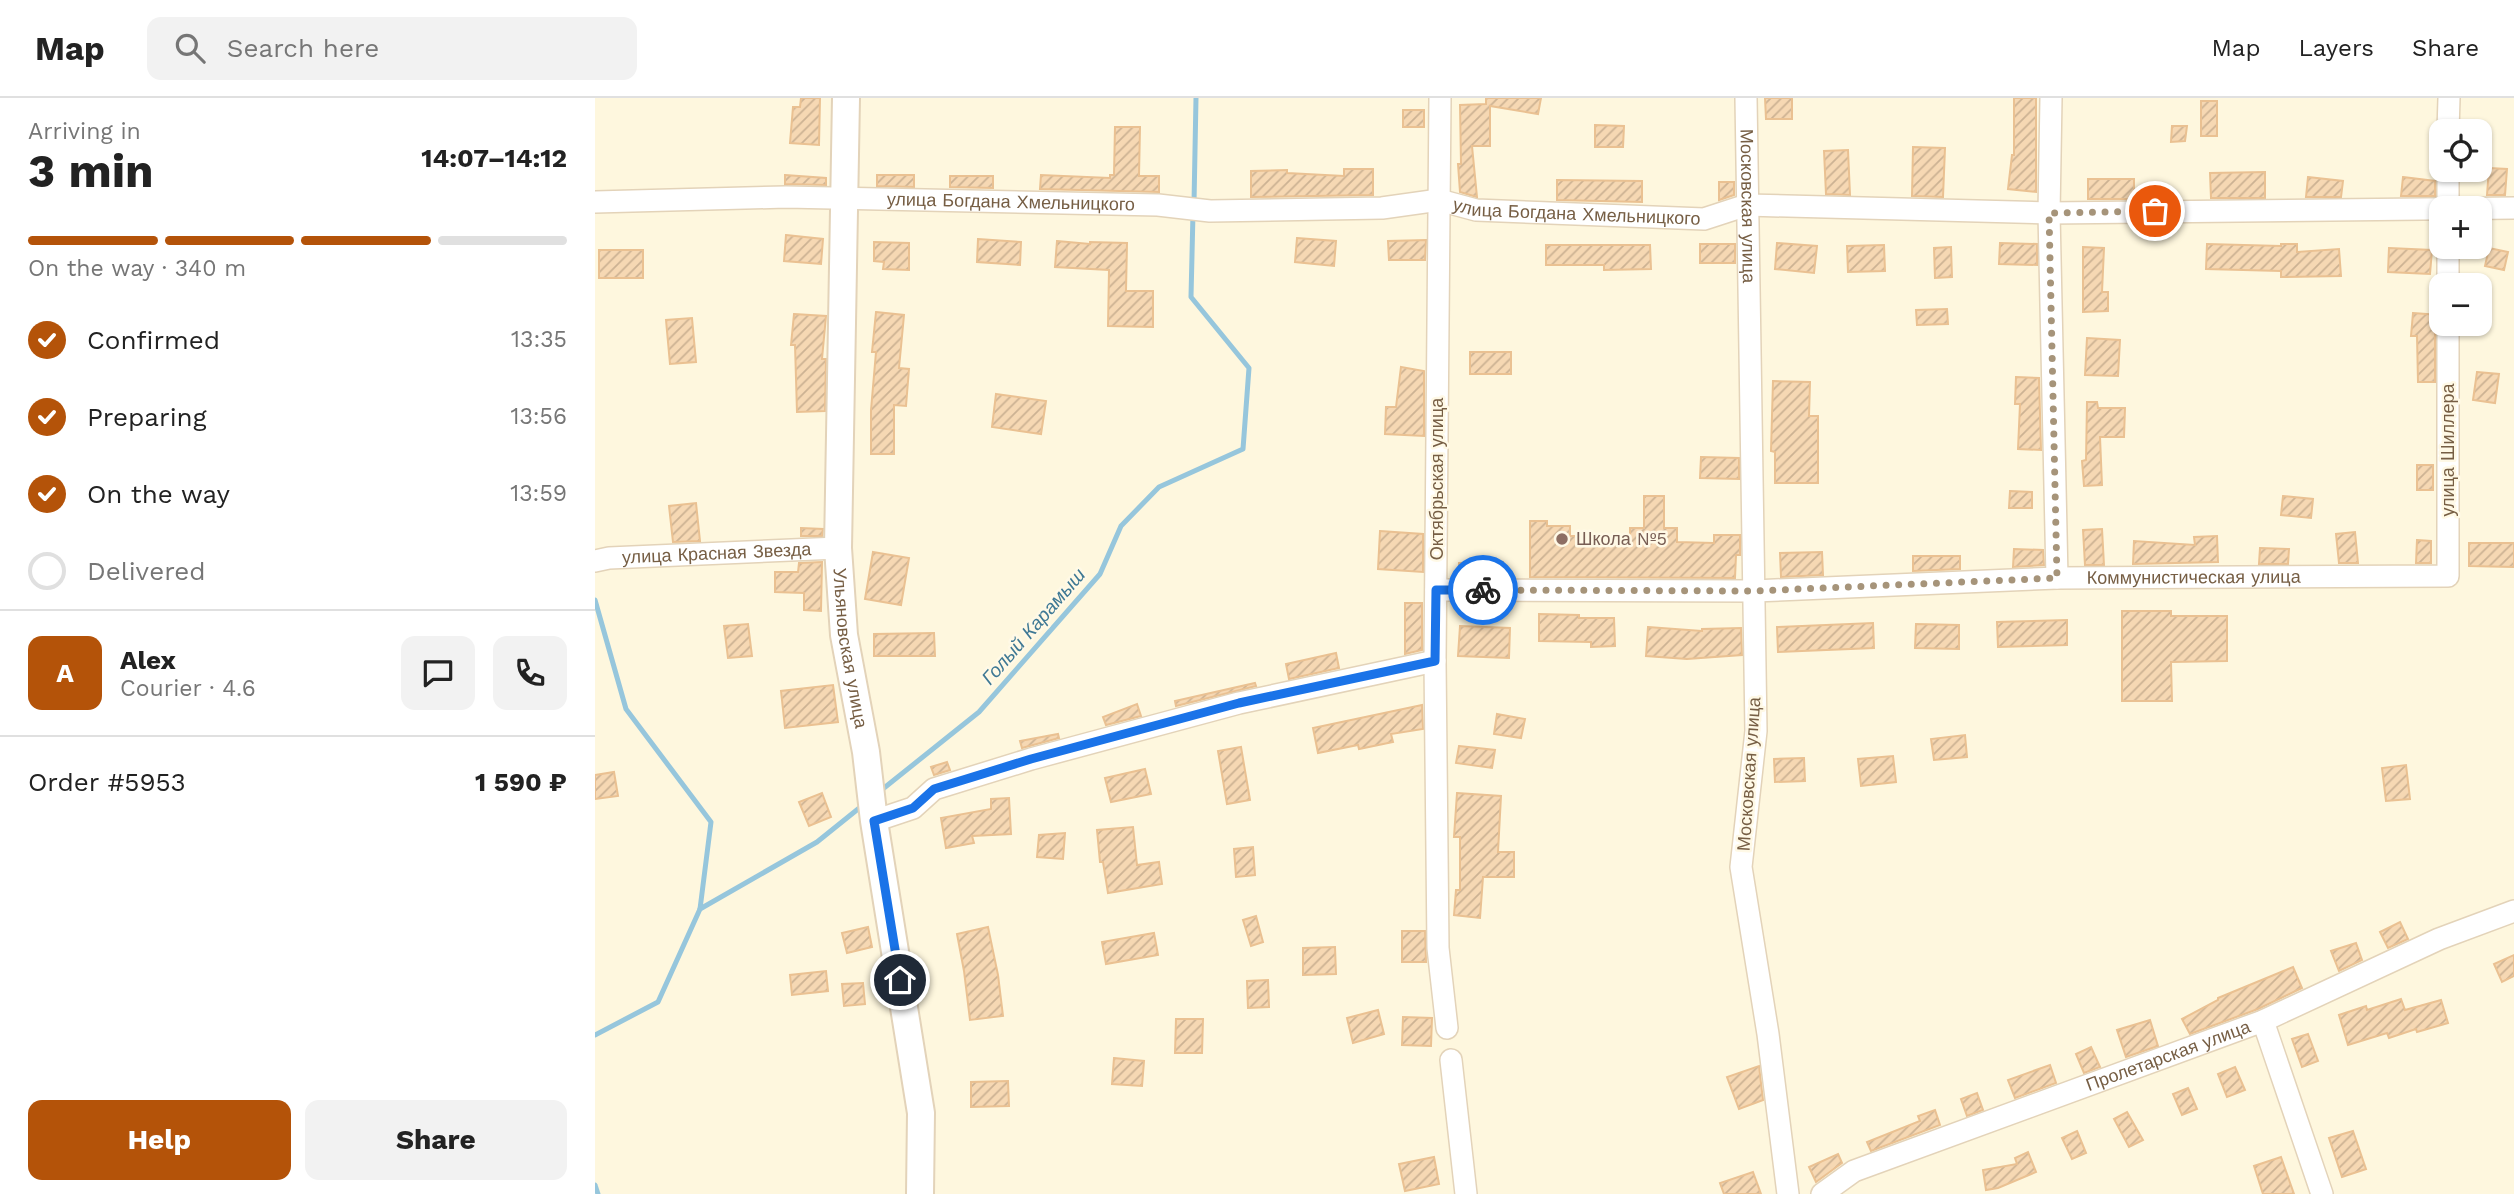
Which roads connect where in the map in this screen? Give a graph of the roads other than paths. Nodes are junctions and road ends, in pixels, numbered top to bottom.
1 (846, 98) edge
2 (1440, 98) edge
3 (1746, 98) edge
4 (2051, 98) edge
5 (2449, 98) edge
6 (2448, 119) edge
7 (845, 199) junction
8 (1439, 200) junction
9 (595, 202) edge
10 (1747, 205) junction
11 (2429, 208) edge
12 (2492, 208) edge
13 (2514, 208) edge
14 (2049, 213) junction
15 (2448, 336) edge
16 (838, 548) junction
17 (602, 560) edge
18 (2448, 576) joint
19 (2057, 578) junction
20 (1436, 590) junction
21 (1754, 591) junction
22 (1435, 661) junction
23 (874, 821) junction
24 (2514, 911) edge
25 (2263, 1021) junction
26 (1447, 1028) dead end
27 (1451, 1059) dead end
28 (921, 1194) edge
29 (1466, 1194) edge
30 (1788, 1194) edge
31 (1822, 1194) edge
32 (2322, 1194) edge

1 - 7 street, Ульяновская улица
2 - 8 street, Октябрьская улица
3 - 10 street, Московская улица
4 - 14 street
5 - 6 street
7 - 8 street, улица Богдана Хмельницкого
7 - 9 street, улица Богдана Хмельницкого
7 - 16 street, Ульяновская улица
8 - 10 street, улица Богдана Хмельницкого
8 - 20 street, Октябрьская улица
10 - 14 street, улица Богдана Хмельницкого
10 - 21 street, Московская улица
11 - 14 street, улица Богдана Хмельницкого
12 - 13 street, улица Богдана Хмельницкого
14 - 19 street
15 - 18 street, улица Шиллера
16 - 17 street, улица Красная Звезда
16 - 23 street, Ульяновская улица
18 - 19 street, Коммунистическая улица
19 - 21 street, Коммунистическая улица
20 - 21 street, Коммунистическая улица
20 - 22 street, Октябрьская улица
21 - 30 street, Московская улица
22 - 23 street
22 - 26 street, Октябрьская улица
23 - 28 street, Ульяновская улица
24 - 25 street, Пролетарская улица
25 - 31 street, Пролетарская улица
25 - 32 street
27 - 29 street

